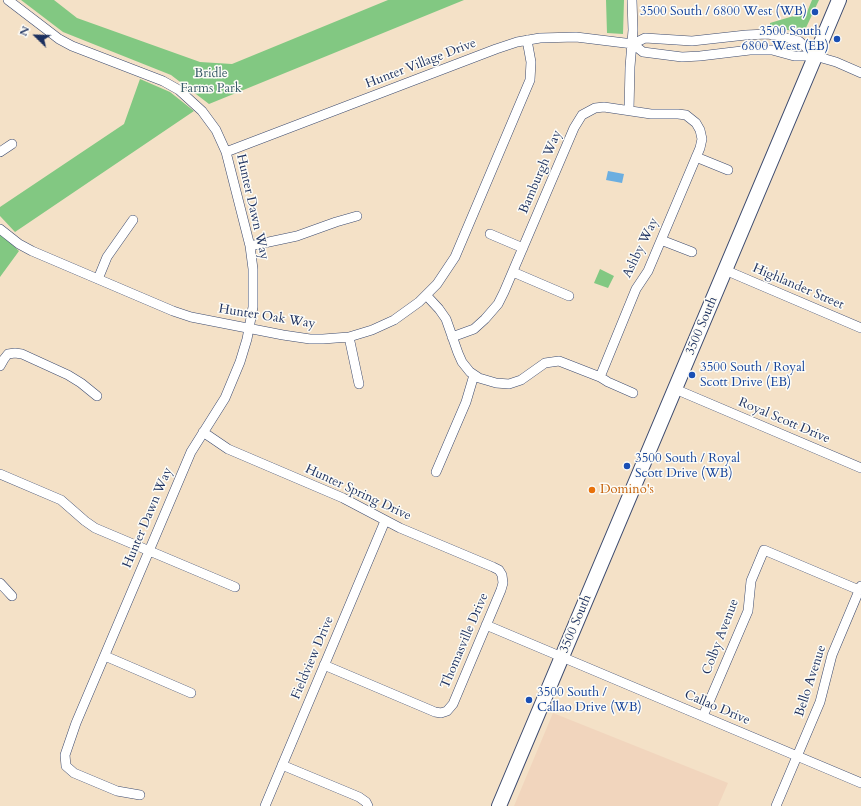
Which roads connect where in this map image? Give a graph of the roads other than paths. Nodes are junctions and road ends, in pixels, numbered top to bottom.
1 (8, 0) edge
2 (632, 0) edge
3 (839, 0) edge
4 (528, 40) junction
5 (633, 44) junction
6 (816, 56) junction
7 (861, 73) edge
8 (629, 110) junction
9 (700, 130) joint
10 (12, 144) dead end
11 (0, 152) edge
12 (226, 152) junction
13 (696, 157) junction
14 (728, 170) dead end
15 (357, 216) dead end
16 (133, 220) dead end
17 (0, 229) edge
18 (490, 234) dead end
19 (661, 240) junction
20 (250, 246) junction
21 (523, 248) junction
22 (692, 252) dead end
23 (725, 270) junction
24 (513, 272) junction
25 (98, 279) junction
26 (426, 295) junction
27 (569, 296) dead end
28 (861, 328) edge
29 (250, 329) junction
30 (348, 337) junction
31 (452, 337) junction
32 (0, 366) edge
33 (474, 375) junction
34 (600, 377) junction
35 (358, 384) dead end
36 (675, 389) junction
37 (633, 393) dead end
38 (96, 396) dead end
39 (203, 432) junction
40 (861, 468) edge
41 (436, 472) dead end
42 (0, 474) edge
43 (385, 521) junction
44 (149, 550) junction
45 (502, 575) joint
46 (0, 583) edge
47 (235, 587) dead end
48 (860, 588) edge
49 (12, 596) dead end
50 (486, 625) junction
51 (104, 656) junction
52 (562, 657) junction
53 (324, 666) junction
54 (191, 692) dead end
55 (703, 716) junction
56 (797, 756) junction
57 (282, 765) junction
58 (861, 783) edge
59 (140, 795) dead end
60 (265, 806) edge
61 (368, 806) edge
62 (499, 806) edge
63 (776, 806) edge

1 - 12 street, Hunter Dawn Way
2 - 5 street
3 - 6 main road, 3500 South
4 - 5 street, Hunter Village Drive
4 - 12 street, Hunter Village Drive
4 - 26 street, Hunter Oak Way
5 - 6 street, Hunter Village Drive
5 - 6 street, Hunter Village Drive
5 - 8 street
6 - 7 street
6 - 23 main road, 3500 South
8 - 9 street, Bamburgh Way
8 - 21 street, Bamburgh Way
9 - 13 street, Ashby Way
10 - 11 street
12 - 20 street, Hunter Dawn Way
13 - 14 street
13 - 19 street, Ashby Way
15 - 20 street
16 - 25 street
17 - 25 street, Hunter Oak Way
18 - 21 street
19 - 22 street
19 - 34 street, Ashby Way
20 - 29 street, Hunter Dawn Way
21 - 24 street, Bamburgh Way
23 - 28 street, Highlander Street
23 - 36 main road, 3500 South
24 - 27 street
24 - 31 street, Bamburgh Way
25 - 29 street, Hunter Oak Way
26 - 30 street, Hunter Oak Way
26 - 31 street
29 - 30 street, Hunter Oak Way
29 - 39 street, Hunter Dawn Way
30 - 35 street
31 - 33 street
32 - 38 street
33 - 34 street
33 - 41 street
34 - 37 street
36 - 40 street, Royal Scott Drive
36 - 52 main road, 3500 South
39 - 43 street, Hunter Spring Drive
39 - 44 street, Hunter Dawn Way
42 - 44 street
43 - 45 street, Hunter Spring Drive
43 - 53 street, Fieldview Drive
44 - 47 street
44 - 51 street, Hunter Dawn Way
45 - 50 street, Thomasville Drive
46 - 49 street
48 - 55 street, Colby Avenue
48 - 56 street, Bello Avenue
50 - 52 street, Callao Drive
50 - 53 street, Thomasville Drive
51 - 54 street
51 - 59 street, Hunter Dawn Way
52 - 55 street, Callao Drive
52 - 62 main road, 3500 South
53 - 57 street, Fieldview Drive
55 - 56 street, Callao Drive
56 - 58 street, Callao Drive
56 - 63 street, Bello Avenue
57 - 60 street, Fieldview Drive
57 - 61 street

